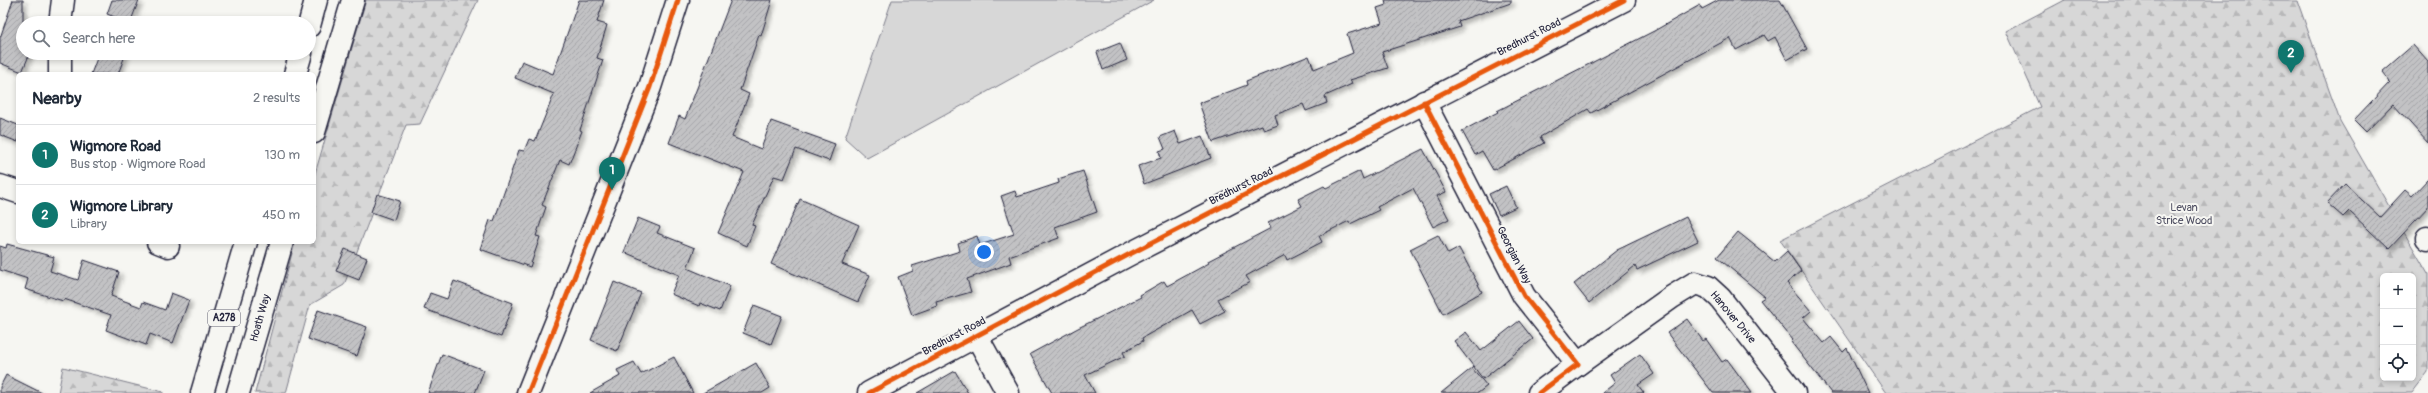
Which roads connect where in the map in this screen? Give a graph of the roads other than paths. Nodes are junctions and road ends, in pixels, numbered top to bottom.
1 (63, 0) edge
2 (316, 0) edge
3 (353, 0) edge
4 (678, 0) edge
5 (1624, 0) edge
6 (61, 16) edge
7 (312, 16) edge
8 (60, 60) edge
9 (299, 60) edge
10 (60, 72) edge
11 (296, 72) edge
12 (1424, 102) junction
13 (316, 125) edge
14 (0, 186) edge
15 (16, 191) edge
16 (245, 244) edge
17 (281, 244) edge
18 (976, 335) junction
19 (1578, 364) junction
20 (202, 393) edge
21 (238, 393) edge
22 (528, 393) edge
23 (869, 393) edge
24 (1008, 393) edge
25 (1539, 393) edge
26 (1794, 393) edge

1 - 6 street
2 - 7 street
3 - 13 street
4 - 22 street
5 - 12 street, Bredhurst Road
8 - 10 street
9 - 11 street
12 - 18 street, Bredhurst Road
12 - 19 street, Georgian Way
14 - 15 street
16 - 20 street, A278
17 - 21 street, Hoath Way
18 - 23 street, Bredhurst Road
18 - 24 street
19 - 25 street
19 - 26 street, Hanover Drive

